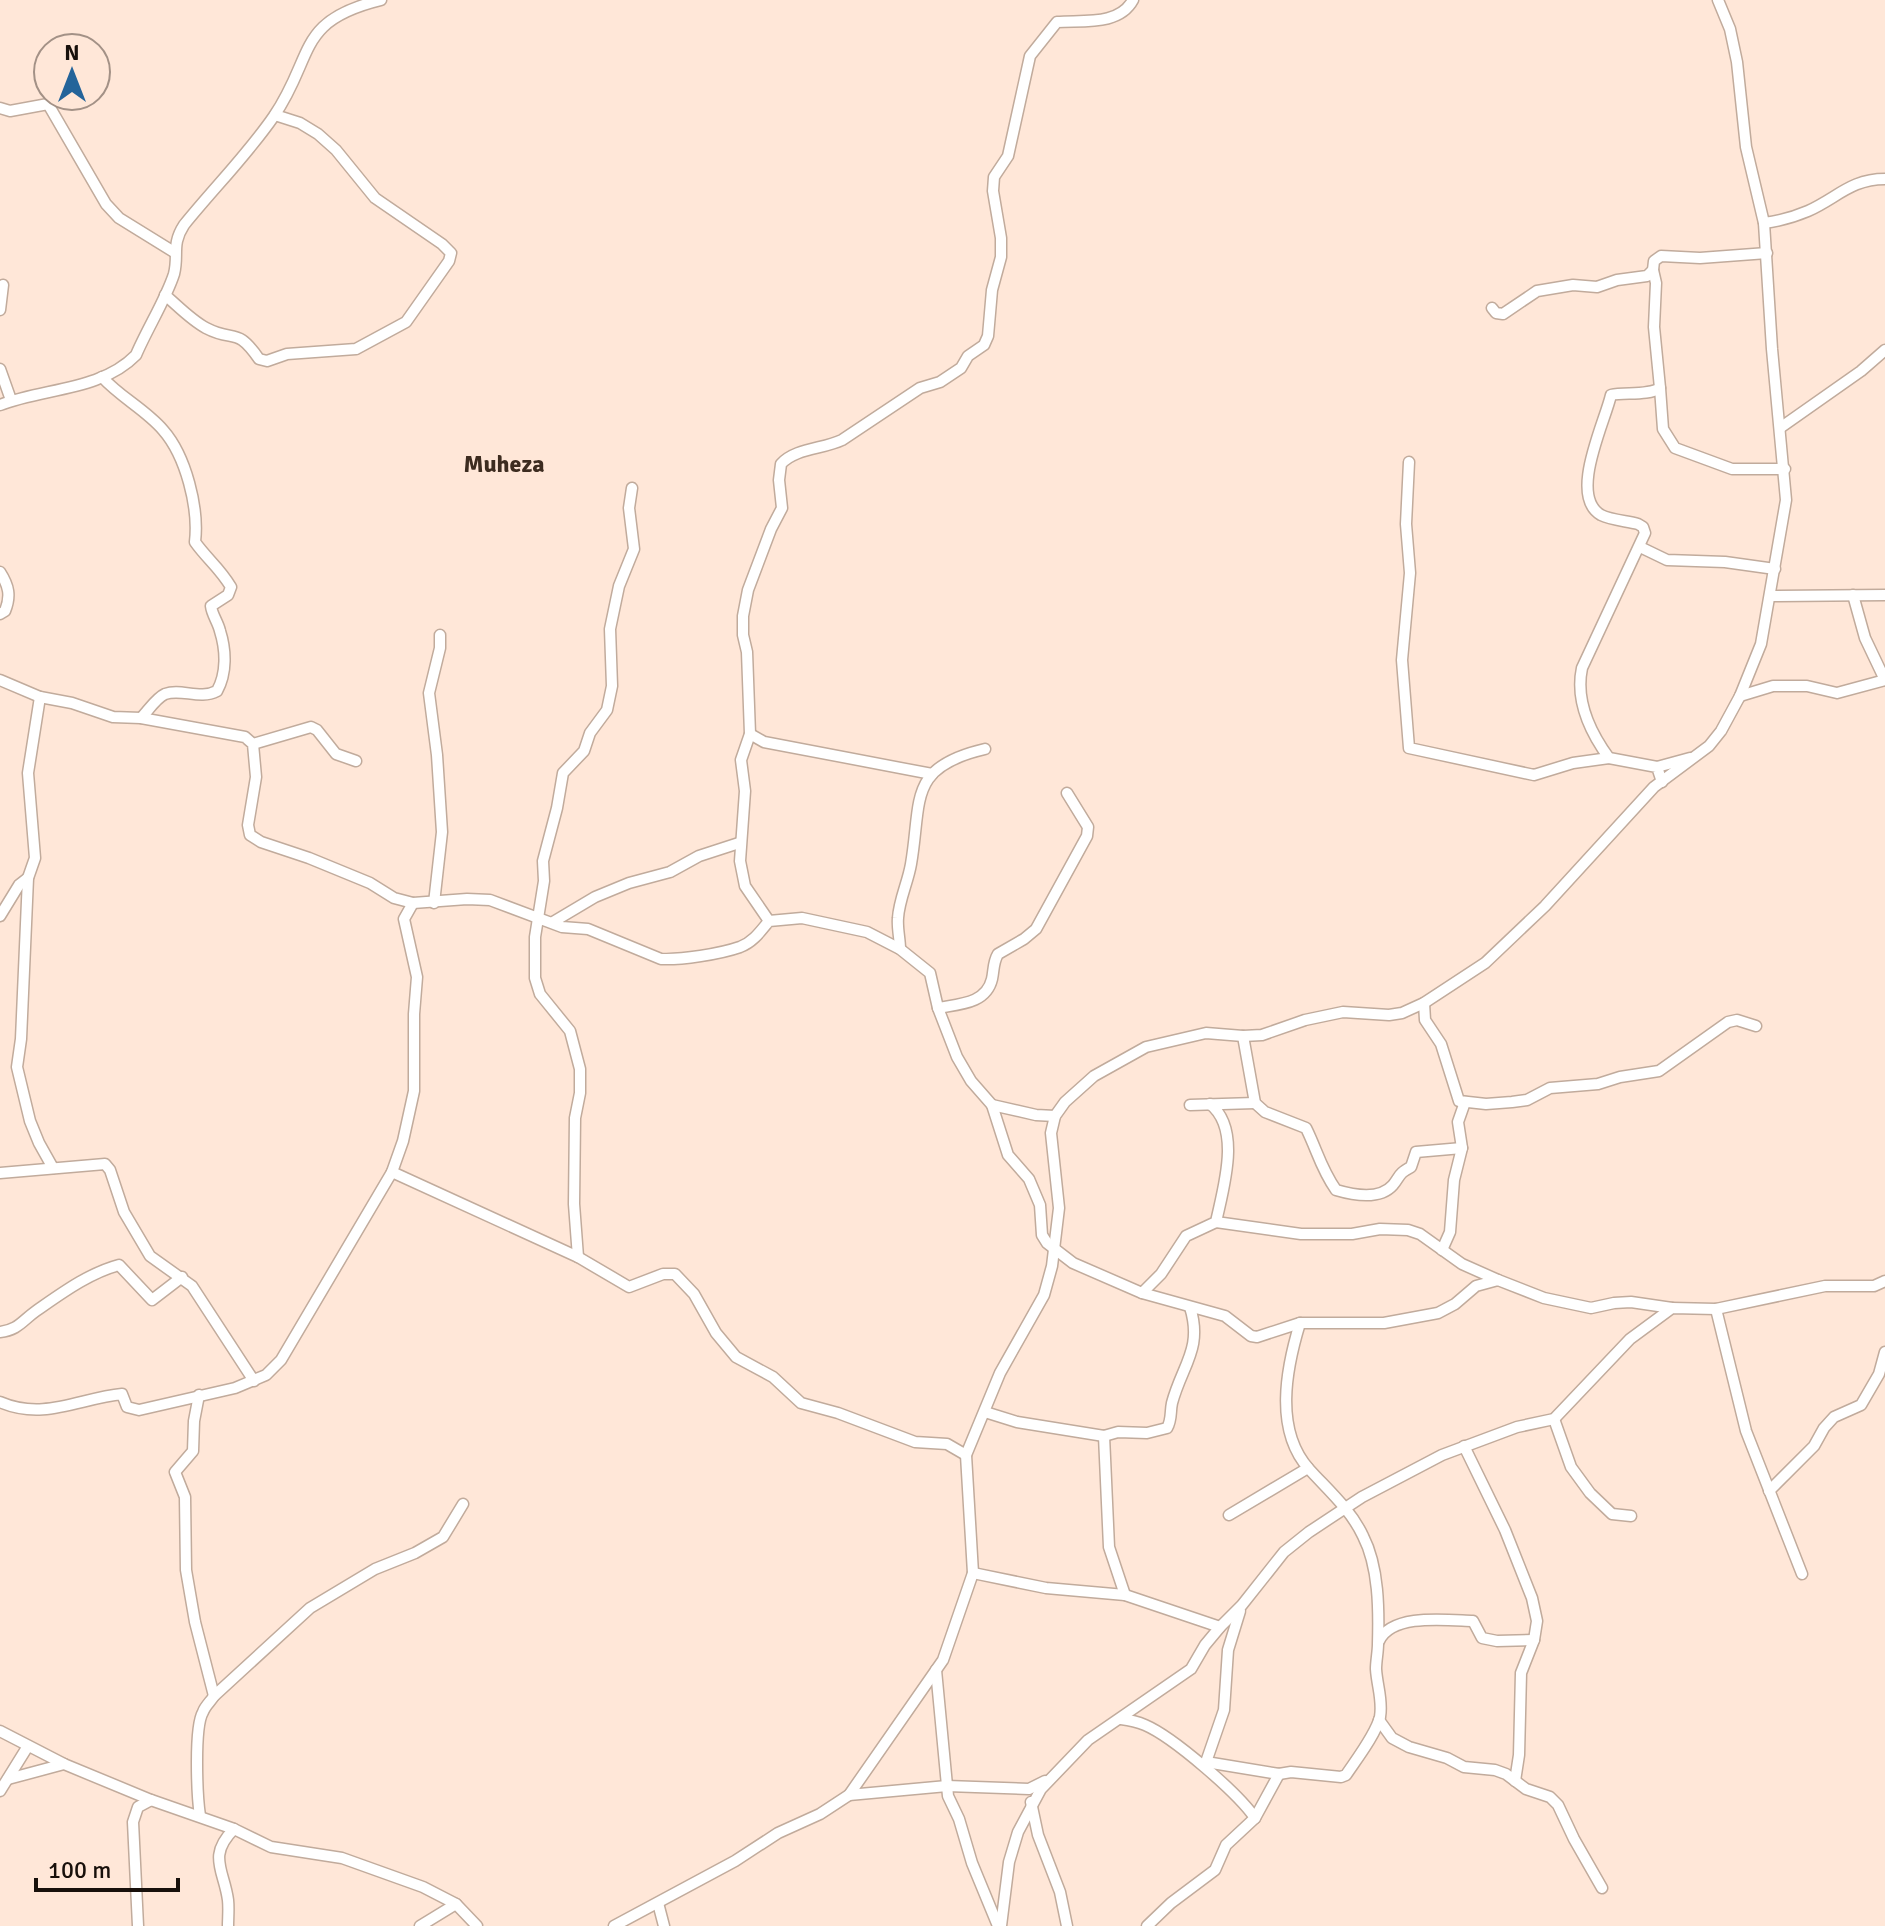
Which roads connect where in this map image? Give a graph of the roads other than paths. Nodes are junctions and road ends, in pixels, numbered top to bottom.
1 (381, 0) edge
2 (1133, 0) edge
3 (1718, 0) edge
4 (0, 108) edge
5 (275, 115) junction
6 (1885, 179) edge
7 (1764, 223) junction
8 (174, 252) junction
9 (1767, 253) junction
10 (1653, 270) junction
11 (3, 285) dead end
12 (165, 295) junction
13 (1492, 308) dead end
14 (0, 310) edge
15 (1885, 350) edge
16 (0, 369) edge
17 (102, 377) junction
18 (1660, 388) junction
19 (5, 402) edge
20 (1780, 428) junction
21 (1409, 462) dead end
22 (1785, 469) junction
23 (632, 488) dead end
24 (1640, 547) junction
25 (1775, 569) junction
26 (0, 572) edge
27 (1853, 595) junction
28 (1885, 595) edge
29 (1770, 596) junction
30 (0, 614) edge
31 (440, 635) dead end
32 (0, 680) edge
33 (1885, 680) edge
34 (1740, 696) junction
35 (40, 697) junction
36 (141, 718) junction
37 (750, 734) junction
38 (253, 744) junction
39 (985, 749) dead end
40 (1697, 757) junction
41 (1609, 758) junction
42 (356, 761) dead end
43 (1657, 767) junction
44 (932, 774) junction
45 (1662, 782) junction
46 (1067, 793) dead end
47 (739, 843) junction
48 (28, 878) junction
49 (413, 903) junction
50 (434, 903) junction
51 (1, 912) edge
52 (537, 916) junction
53 (769, 921) junction
54 (553, 922) junction
55 (900, 949) junction
56 (1424, 1003) junction
57 (938, 1008) junction
58 (1756, 1026) dead end
59 (1243, 1036) junction
60 (1465, 1102) junction
61 (1255, 1103) junction
62 (1210, 1104) junction
63 (992, 1105) junction
64 (1190, 1105) dead end
65 (1055, 1116) junction
66 (1462, 1148) junction
67 (53, 1168) junction
68 (392, 1172) junction
69 (0, 1173) edge
70 (1216, 1222) junction
71 (1053, 1249) junction
72 (1442, 1250) junction
73 (578, 1257) junction
74 (1482, 1272) junction
75 (182, 1277) junction
76 (1498, 1280) junction
77 (1885, 1281) edge
78 (1476, 1286) junction
79 (1142, 1293) junction
80 (1190, 1307) junction
81 (1672, 1308) junction
82 (1716, 1309) junction
83 (1300, 1323) junction
84 (0, 1332) edge
85 (1885, 1352) edge
86 (254, 1381) junction
87 (199, 1395) junction
88 (0, 1402) edge
89 (985, 1412) junction
90 (1554, 1419) junction
91 (1104, 1436) junction
92 (1464, 1446) junction
93 (966, 1455) junction
94 (1308, 1468) junction
95 (1769, 1491) junction
96 (463, 1504) dead end
97 (1345, 1509) junction
98 (1229, 1515) dead end
99 (1631, 1516) dead end
100 (973, 1573) junction
101 (1802, 1574) dead end
102 (1125, 1595) junction
103 (1242, 1605) junction
104 (1220, 1627) junction
105 (1534, 1640) junction
106 (1378, 1643) junction
107 (936, 1670) junction
108 (214, 1696) junction
109 (1121, 1719) junction
110 (1379, 1720) junction
111 (0, 1731) edge
112 (28, 1746) junction
113 (64, 1764) junction
114 (1206, 1765) junction
115 (1279, 1774) junction
116 (1051, 1778) junction
117 (8, 1779) junction
118 (1515, 1781) junction
119 (947, 1786) junction
120 (1016, 1789) junction
121 (0, 1791) edge
122 (849, 1795) junction
123 (151, 1800) junction
124 (1032, 1804) junction
125 (200, 1816) junction
126 (1255, 1818) junction
127 (234, 1829) junction
128 (1602, 1888) dead end
129 (658, 1903) junction
130 (456, 1904) junction
131 (138, 1926) edge
132 (228, 1926) edge
133 (420, 1926) edge
134 (477, 1926) edge
135 (614, 1926) edge
136 (664, 1926) edge
137 (1000, 1926) edge
138 (1067, 1926) edge
139 (1147, 1926) edge

1 - 5 street
2 - 37 street
3 - 7 street
4 - 8 street
5 - 8 street
5 - 12 street
6 - 7 street
7 - 9 street
8 - 12 street
9 - 10 street
9 - 20 street
10 - 13 street
10 - 18 street
11 - 14 street
12 - 17 street
15 - 20 street
16 - 19 street
17 - 19 street
17 - 36 street
18 - 22 street
18 - 24 street
20 - 22 street
21 - 41 street
22 - 25 street
23 - 52 street
24 - 25 street
24 - 41 street
25 - 29 street
26 - 30 street
27 - 28 street
27 - 29 street
27 - 33 street
29 - 34 street
31 - 50 street
32 - 35 street
33 - 34 street
34 - 40 street
35 - 36 street
35 - 48 street
36 - 38 street
37 - 44 street
37 - 47 street
38 - 42 street
38 - 49 street
39 - 44 street
40 - 43 street
40 - 45 street
41 - 43 street
43 - 45 street
44 - 55 street
45 - 56 street
46 - 57 street
47 - 53 street
47 - 54 street
48 - 51 street
48 - 67 street
49 - 50 street
49 - 68 street
50 - 52 street
52 - 54 street
52 - 73 street
53 - 54 street
53 - 55 street
55 - 57 street
56 - 59 street
56 - 60 street
57 - 63 street
58 - 60 street
59 - 61 street
59 - 65 street
60 - 66 street
61 - 62 street
61 - 66 street
62 - 64 street
62 - 70 street
63 - 65 street
63 - 71 street
65 - 71 street
66 - 72 street
67 - 69 street
67 - 75 street
68 - 73 street
68 - 86 street
70 - 72 street
70 - 79 street
71 - 79 street
71 - 89 street
72 - 74 street
73 - 93 street
74 - 76 street
74 - 78 street
75 - 84 street
75 - 86 street
76 - 78 street
76 - 81 street
77 - 82 street
78 - 83 street
79 - 80 street
80 - 83 street
80 - 91 street
81 - 82 street
81 - 90 street
82 - 95 street
83 - 94 street
85 - 95 street
86 - 87 street
87 - 88 street
87 - 108 street
89 - 91 street
89 - 93 street
90 - 92 street
90 - 99 street
91 - 102 street
92 - 97 street
92 - 105 street
93 - 100 street
94 - 97 street
94 - 98 street
95 - 101 street
96 - 108 street
97 - 103 street
97 - 106 street
100 - 102 street
100 - 107 street
102 - 104 street
103 - 104 street
103 - 114 street
104 - 109 street
105 - 106 street
105 - 118 street
106 - 110 street
107 - 119 street
107 - 122 street
108 - 125 street
109 - 114 street
109 - 116 street
110 - 115 street
110 - 118 street
111 - 112 street
112 - 113 street
112 - 117 street
113 - 117 street
113 - 123 street
114 - 115 street
114 - 126 street
115 - 126 street
116 - 120 street
116 - 124 street
117 - 121 street
118 - 128 street
119 - 120 street
119 - 122 street
119 - 137 street
120 - 124 street
122 - 129 street
123 - 125 street
123 - 131 street
124 - 137 street
124 - 138 street
125 - 127 street
126 - 139 street
127 - 130 street
127 - 132 street
129 - 135 street
129 - 136 street
130 - 133 street
130 - 134 street

